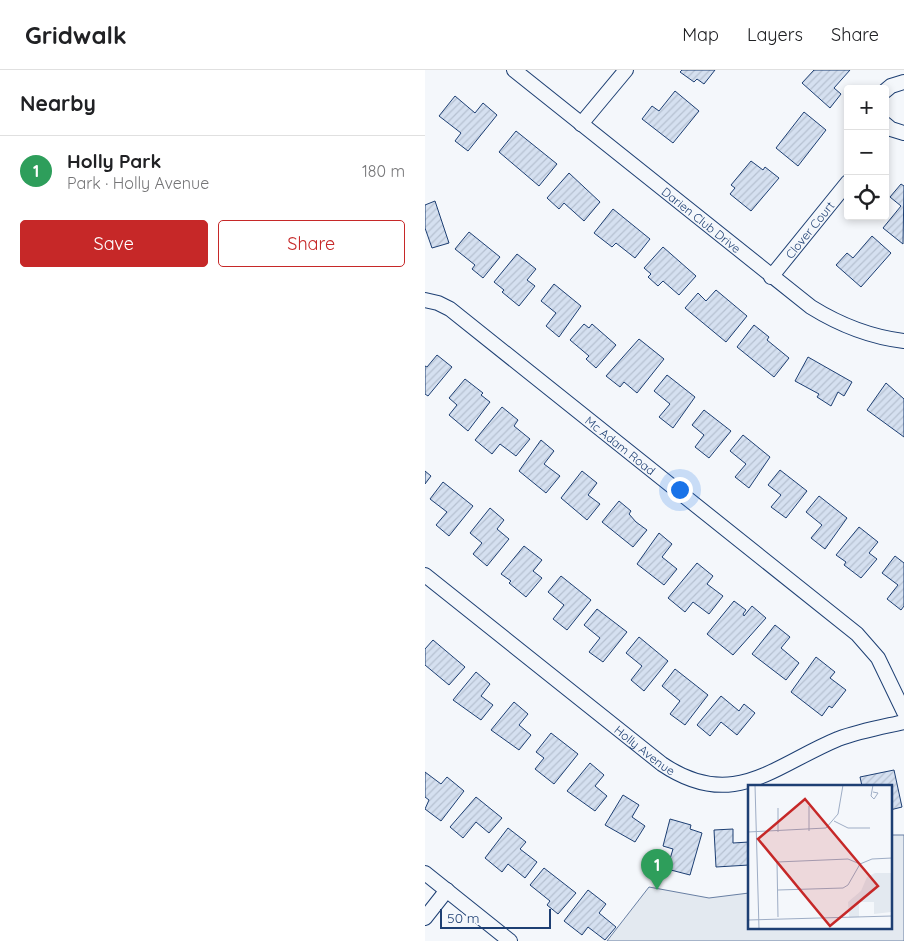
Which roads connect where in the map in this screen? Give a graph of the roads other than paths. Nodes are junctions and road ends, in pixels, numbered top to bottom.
1 (513, 70) edge
2 (626, 70) edge
3 (904, 82) edge
4 (889, 88) edge
5 (581, 124) junction
6 (844, 187) edge
7 (771, 277) junction
8 (425, 300) edge
9 (904, 341) edge
10 (425, 575) edge
11 (904, 712) edge
12 (904, 722) edge
13 (425, 873) edge
14 (447, 890) junction
15 (425, 918) edge
16 (510, 941) edge

1 - 5 street, Darien Club Drive
2 - 5 street
3 - 4 street
5 - 7 street, Darien Club Drive
6 - 7 street, Clover Court
7 - 9 street, Darien Club Drive
8 - 11 street, Mc Adam Road
10 - 12 street, Holly Avenue
13 - 14 street
14 - 15 street
14 - 16 street

